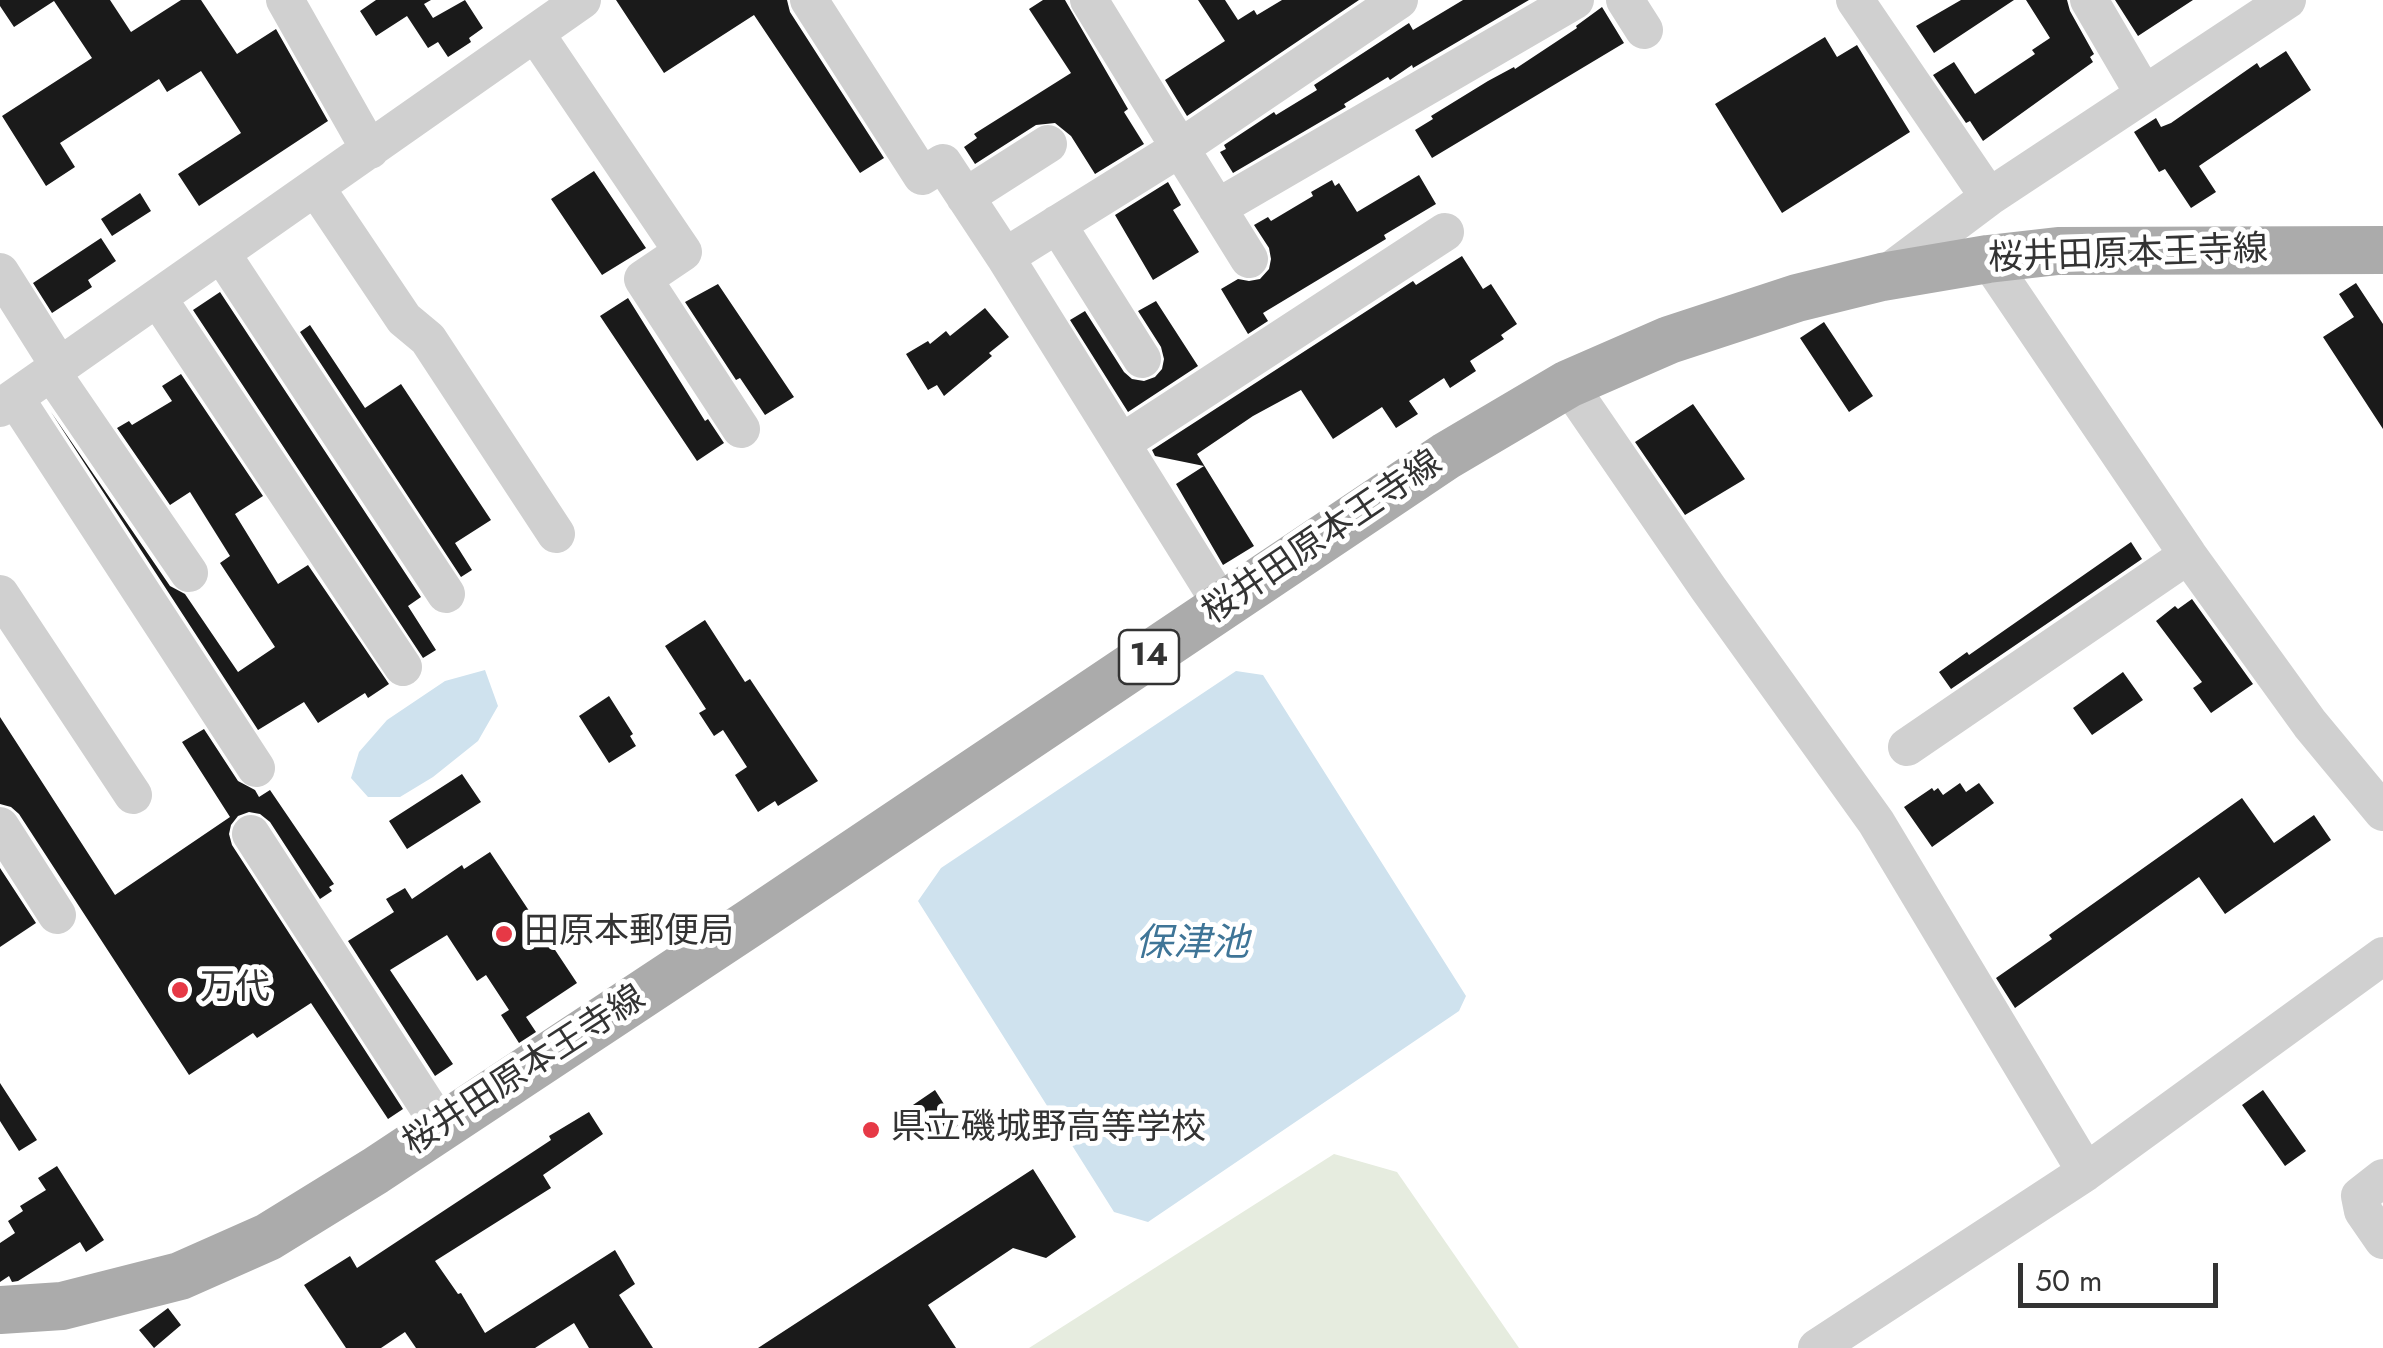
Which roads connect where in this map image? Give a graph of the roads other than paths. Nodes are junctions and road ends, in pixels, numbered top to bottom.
1 (285, 0) edge
2 (582, 0) edge
3 (808, 0) edge
4 (1089, 0) edge
5 (1399, 0) edge
6 (1575, 0) edge
7 (1855, 0) edge
8 (2089, 0) edge
9 (2288, 0) edge
10 (535, 33) junction
11 (2144, 94) junction
12 (1048, 144) dead end
13 (1180, 148) junction
14 (370, 150) junction
15 (316, 188) junction
16 (965, 197) junction
17 (1989, 197) junction
18 (1218, 208) junction
19 (1056, 224) junction
20 (1445, 232) dead end
21 (2383, 250) edge
22 (221, 253) junction
23 (1005, 257) junction
24 (1988, 259) junction
25 (1250, 260) dead end
26 (0, 272) edge
27 (1882, 277) junction
28 (158, 300) junction
29 (1142, 359) dead end
30 (56, 370) junction
31 (1568, 384) junction
32 (8, 403) edge
33 (741, 429) dead end
34 (1123, 442) junction
35 (556, 534) dead end
36 (2188, 555) junction
37 (189, 574) dead end
38 (0, 594) edge
39 (446, 594) dead end
40 (1223, 607) junction
41 (403, 667) dead end
42 (1906, 747) dead end
43 (256, 768) dead end
44 (133, 795) dead end
45 (2383, 812) edge
46 (0, 826) edge
47 (251, 834) dead end
48 (57, 915) dead end
49 (2383, 956) edge
50 (441, 1127) junction
51 (2086, 1172) junction
52 (2383, 1178) edge
53 (2383, 1240) edge
54 (0, 1310) edge
55 (1817, 1348) edge

1 - 14 street
2 - 10 street
3 - 16 street
4 - 13 street
5 - 13 street
6 - 18 street
7 - 17 street
8 - 11 street
9 - 11 street
10 - 14 street
10 - 33 street
11 - 17 street
12 - 16 street
13 - 18 street
13 - 19 street
14 - 15 street
15 - 22 street
15 - 35 street
16 - 23 street
17 - 27 street
18 - 25 street
19 - 23 street
19 - 29 street
20 - 34 street
21 - 24 main road, 桜井田原本王寺線 / 14
22 - 28 street
22 - 39 street
23 - 34 street
24 - 27 main road, 桜井田原本王寺線 / 14
24 - 36 street
26 - 30 street
27 - 31 main road, 桜井田原本王寺線 / 14
28 - 30 street
28 - 41 street
30 - 32 street
30 - 37 street
31 - 40 main road, 桜井田原本王寺線 / 14
31 - 51 street
32 - 43 street
34 - 40 street
36 - 42 street
36 - 45 street
38 - 44 street
40 - 50 main road, 桜井田原本王寺線 / 14
46 - 48 street
47 - 50 street
49 - 51 street
50 - 54 main road, 桜井田原本王寺線 / 14
51 - 55 street
52 - 53 street

